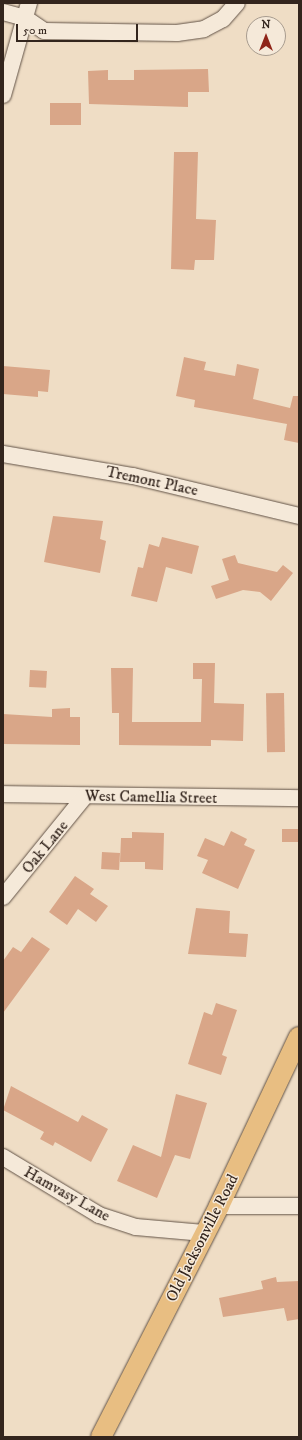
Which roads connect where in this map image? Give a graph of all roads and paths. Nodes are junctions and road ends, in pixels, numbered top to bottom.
1 (29, 3) edge
2 (237, 3) edge
3 (3, 12) edge
4 (25, 18) junction
5 (3, 95) edge
6 (3, 454) edge
7 (299, 516) edge
8 (3, 794) edge
9 (85, 796) junction
10 (299, 798) edge
11 (3, 897) edge
12 (299, 1037) edge
13 (3, 1157) edge
14 (220, 1206) junction
15 (299, 1206) edge
16 (204, 1233) junction
17 (101, 1437) edge

1 - 4 street
2 - 4 street
3 - 4 street
4 - 5 street
6 - 7 street, Tremont Place
8 - 9 street, West Camellia Street
9 - 10 street, West Camellia Street
9 - 11 street, Oak Lane
12 - 14 main road, Old Jacksonville Road
13 - 16 street, Hamvasy Lane
14 - 15 street
14 - 16 main road, Old Jacksonville Road
16 - 17 main road, Old Jacksonville Road

